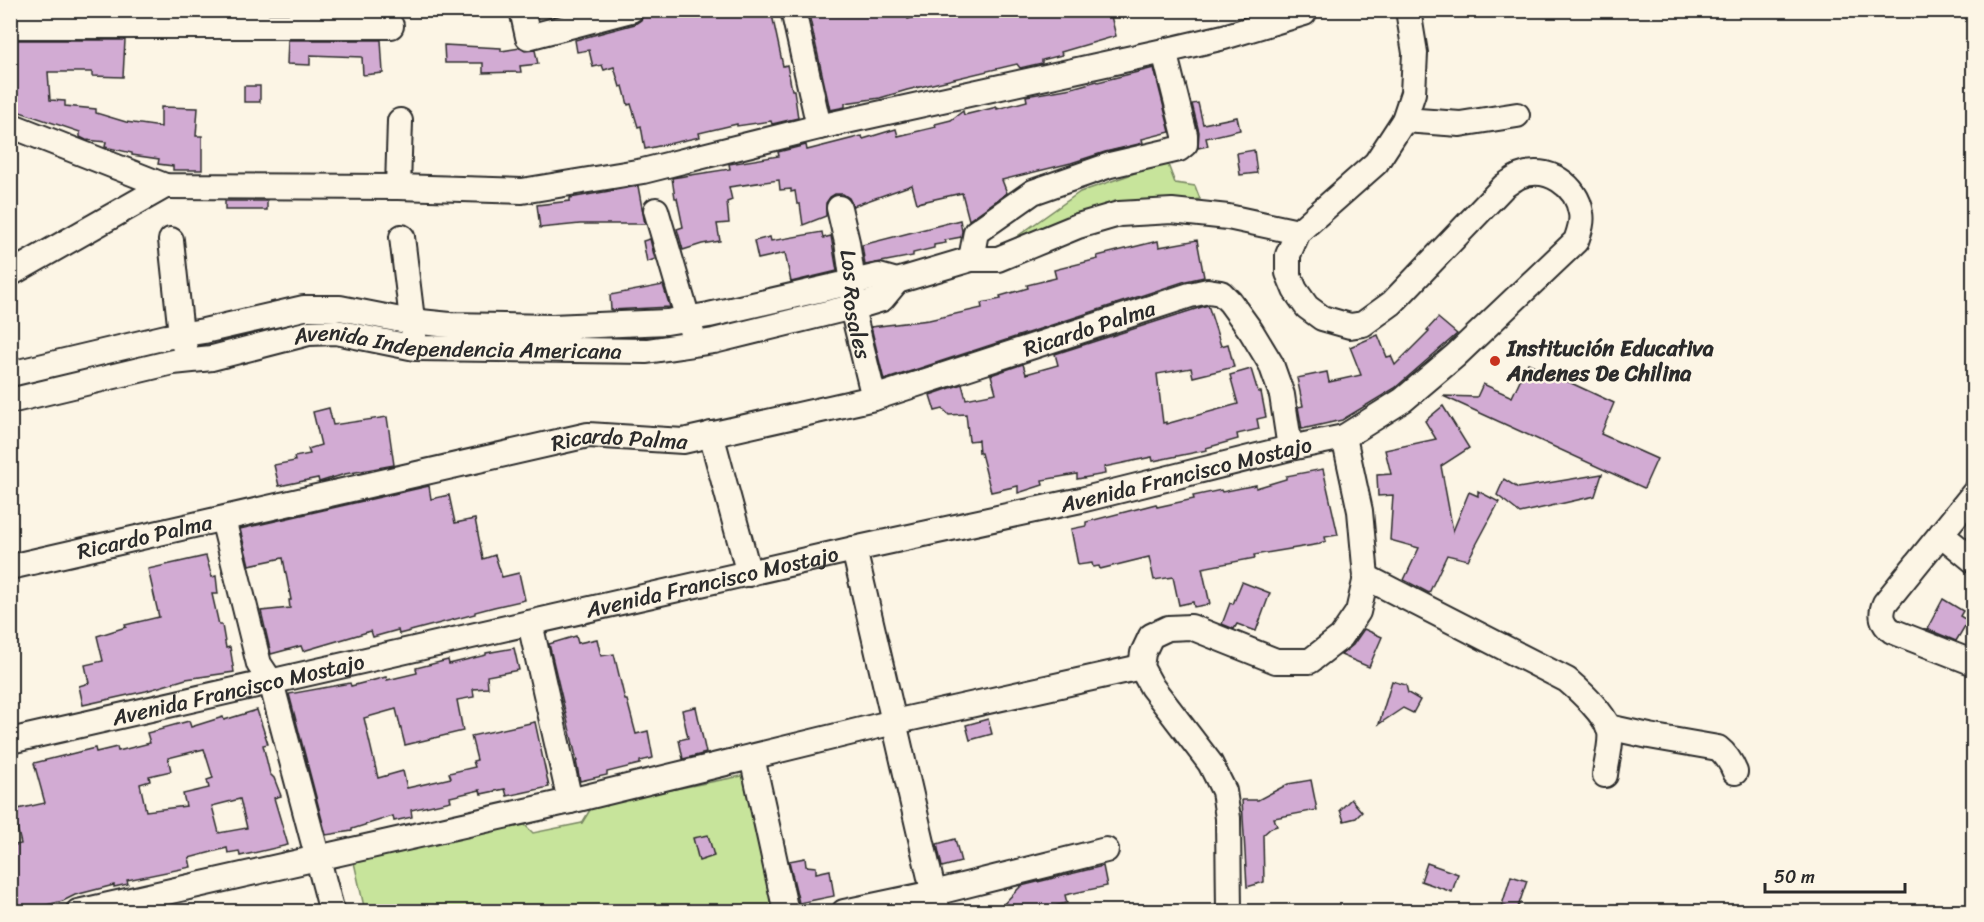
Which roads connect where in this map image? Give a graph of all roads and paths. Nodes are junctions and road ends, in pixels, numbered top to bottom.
1 (522, 10) edge
2 (631, 10) edge
3 (793, 10) edge
4 (1408, 10) edge
5 (1304, 12) dead end
6 (10, 26) edge
7 (392, 26) dead end
8 (1164, 51) junction
9 (1517, 115) dead end
10 (1404, 120) junction
11 (400, 121) dead end
12 (10, 125) edge
13 (819, 128) junction
14 (165, 186) junction
15 (398, 187) junction
16 (839, 208) dead end
17 (656, 210) dead end
18 (1298, 232) junction
19 (402, 237) dead end
20 (171, 240) dead end
21 (971, 260) junction
22 (10, 274) edge
23 (897, 281) junction
24 (853, 283) junction
25 (852, 308) junction
26 (689, 318) junction
27 (413, 322) junction
28 (181, 334) junction
29 (695, 344) junction
30 (415, 348) junction
31 (188, 360) junction
32 (10, 374) edge
33 (874, 398) junction
34 (10, 401) edge
35 (711, 434) junction
36 (1344, 437) junction
37 (1290, 448) junction
38 (1974, 493) edge
39 (223, 519) junction
40 (1941, 534) junction
41 (854, 549) junction
42 (1974, 561) edge
43 (10, 567) edge
44 (749, 574) junction
45 (1366, 577) junction
46 (530, 623) junction
47 (1974, 663) edge
48 (1141, 668) junction
49 (271, 682) junction
50 (894, 722) junction
51 (1608, 727) junction
52 (10, 741) edge
53 (752, 757) junction
54 (1735, 772) dead end
55 (1605, 775) dead end
56 (570, 801) junction
57 (1106, 850) dead end
58 (317, 858) junction
59 (936, 902) edge
60 (78, 912) edge
61 (332, 912) edge
62 (786, 912) edge
63 (844, 912) edge
64 (1230, 912) edge

1 - 2 street
3 - 13 street
4 - 10 street, Avenida Francisco Mostajo
5 - 8 street
6 - 7 street
8 - 13 street
8 - 21 street
9 - 10 street
10 - 18 street, Avenida Francisco Mostajo
11 - 15 street
12 - 14 street
13 - 15 street
14 - 15 street
14 - 22 street
16 - 24 street, Los Rosales
17 - 26 street
18 - 21 street, Avenida Independencia Americana
18 - 36 street, Avenida Francisco Mostajo
19 - 27 street
20 - 28 street
21 - 23 street, Avenida Independencia Americana
23 - 24 street, Avenida Independencia Americana
23 - 25 street, Avenida Independencia Americana
24 - 25 street, Los Rosales
24 - 26 street, Avenida Independencia Americana
25 - 29 street, Avenida Independencia Americana
25 - 33 street, Los Rosales
26 - 27 street, Avenida Independencia Americana
26 - 29 street
27 - 28 street, Avenida Independencia Americana
27 - 30 street
28 - 31 street
28 - 32 street, Avenida Independencia Americana
29 - 30 street, Avenida Independencia Americana
30 - 31 street, Avenida Independencia Americana
31 - 34 street, Avenida Independencia Americana
33 - 35 street, Ricardo Palma
33 - 37 street, Ricardo Palma
35 - 39 street, Ricardo Palma
35 - 44 street
36 - 37 street, Avenida Francisco Mostajo
36 - 45 street
37 - 41 street, Avenida Francisco Mostajo
38 - 40 street
39 - 43 street, Ricardo Palma
39 - 49 street
40 - 42 street
40 - 47 street
41 - 44 street, Avenida Francisco Mostajo
41 - 50 street
44 - 46 street, Avenida Francisco Mostajo
45 - 48 street
45 - 51 street
46 - 49 street, Avenida Francisco Mostajo
46 - 56 street
48 - 50 street
48 - 64 street
49 - 52 street, Avenida Francisco Mostajo
49 - 58 street
50 - 53 street
50 - 59 street
51 - 54 street
51 - 55 street
53 - 56 street
53 - 62 street
56 - 58 street
57 - 59 street
58 - 60 street
58 - 61 street
59 - 63 street

